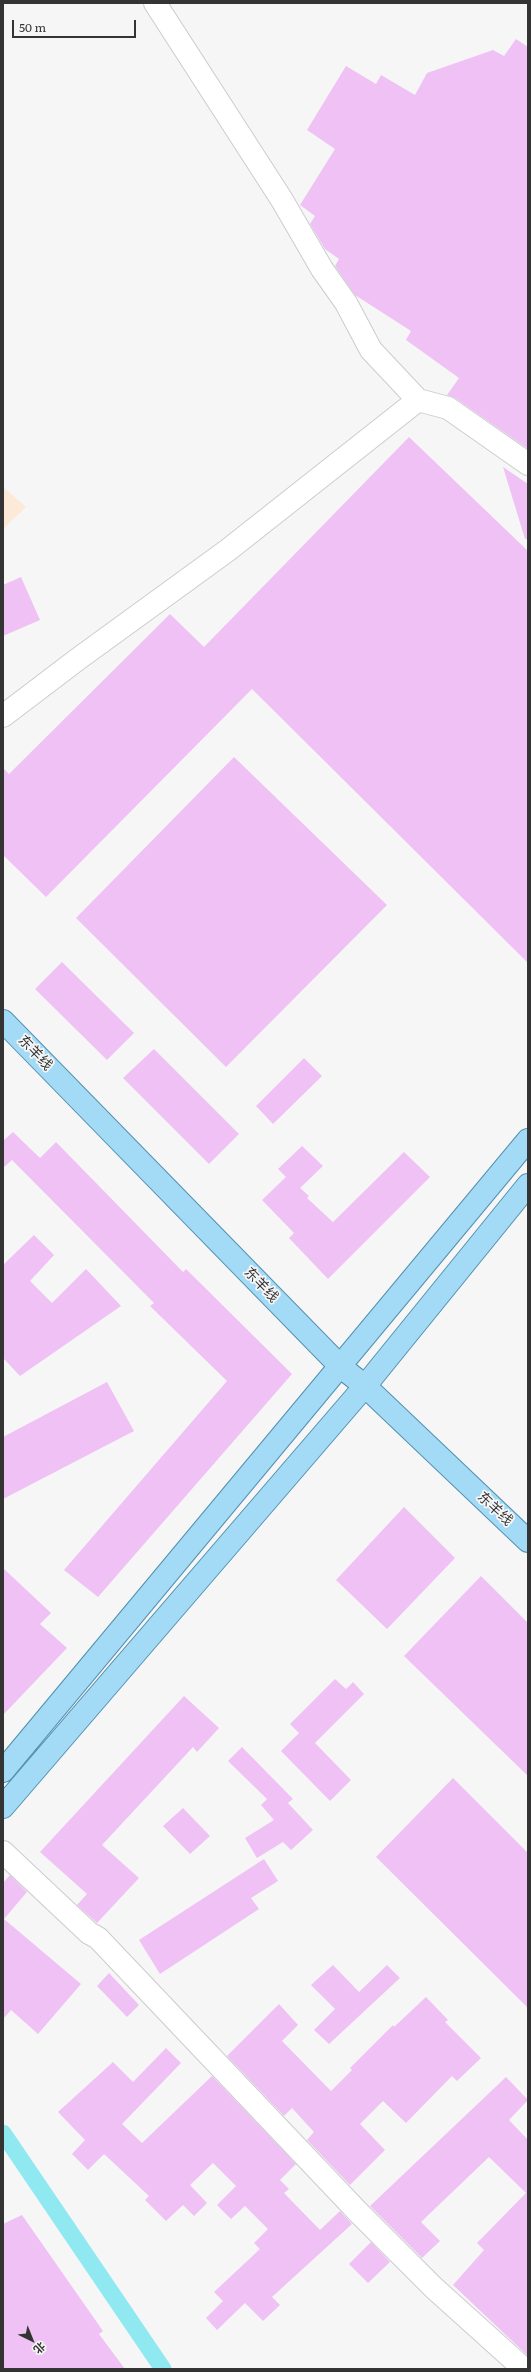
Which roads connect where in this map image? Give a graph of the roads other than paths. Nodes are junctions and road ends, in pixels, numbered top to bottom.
1 (154, 3) edge
2 (418, 400) junction
3 (528, 464) edge
4 (3, 716) edge
5 (3, 1021) edge
6 (528, 1140) edge
7 (528, 1185) edge
8 (341, 1367) junction
9 (365, 1386) junction
10 (528, 1541) edge
11 (3, 1771) edge
12 (3, 1807) edge
13 (3, 1852) edge
14 (524, 2369) edge

1 - 2 street
2 - 3 street
2 - 4 street
5 - 8 main road, 东羊线
6 - 8 main road
7 - 9 main road
8 - 9 main road, 东羊线
8 - 11 main road
9 - 10 main road, 东羊线
9 - 12 main road
13 - 14 street

